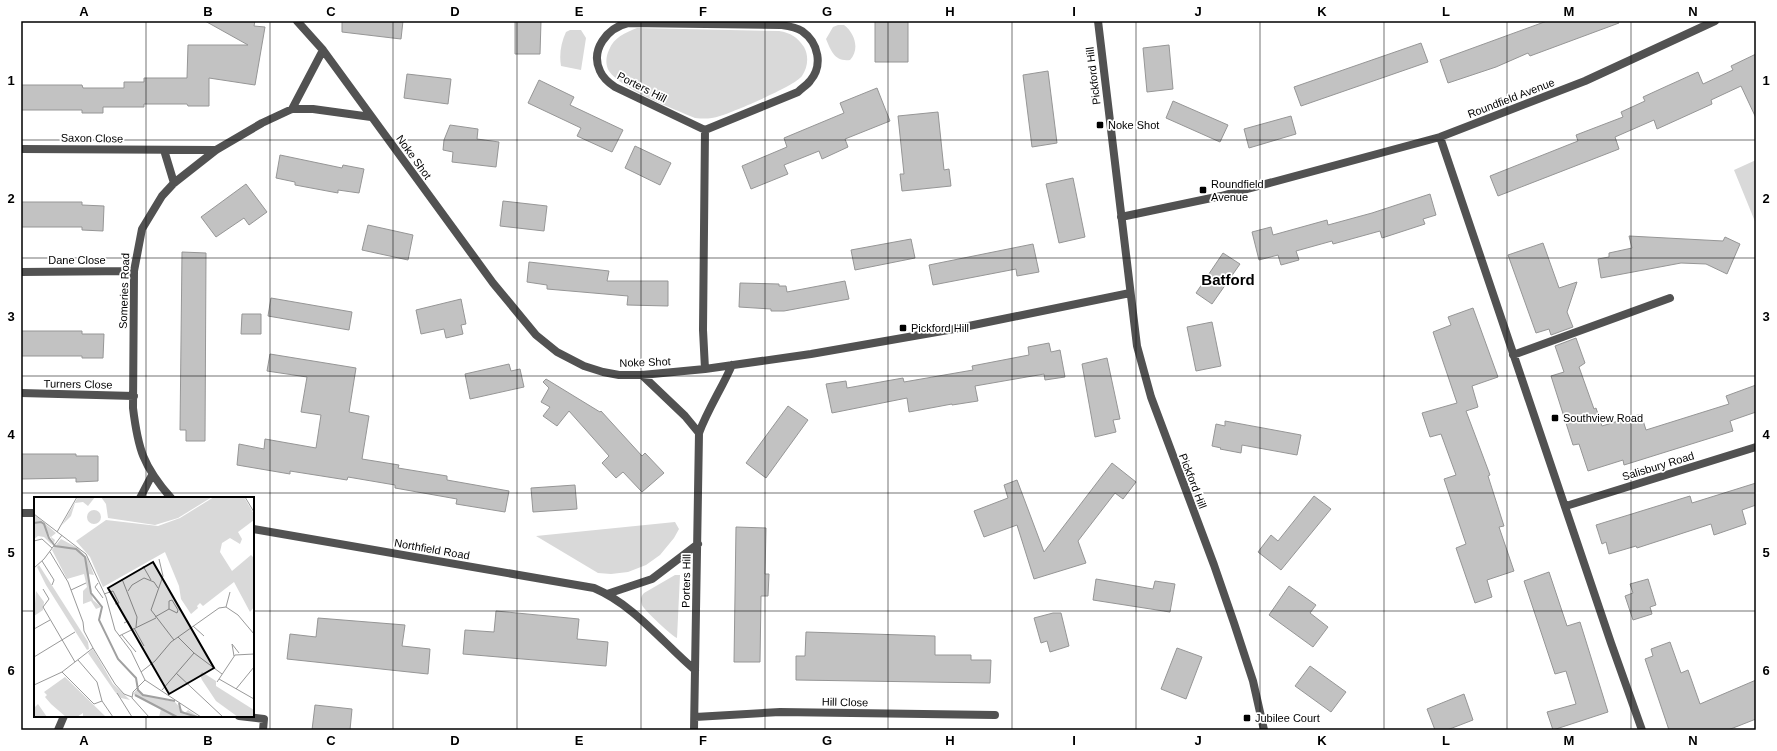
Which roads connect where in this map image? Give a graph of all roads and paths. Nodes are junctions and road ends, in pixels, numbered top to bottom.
1 (297, 21) edge
2 (1098, 21) edge
3 (1715, 21) edge
4 (323, 50) junction
5 (292, 109) junction
6 (371, 117) junction
7 (705, 130) junction
8 (1440, 137) junction
9 (21, 149) edge
10 (164, 150) junction
11 (216, 150) junction
12 (174, 183) junction
13 (1121, 218) junction
14 (134, 271) junction
15 (21, 272) edge
16 (1130, 293) junction
17 (1670, 298) dead end
18 (1513, 355) junction
19 (732, 365) junction
20 (705, 369) junction
21 (642, 375) junction
22 (21, 393) edge
23 (134, 396) junction
24 (699, 433) junction
25 (1756, 447) edge
26 (152, 475) junction
27 (141, 497) edge
28 (170, 497) edge
29 (1566, 506) junction
30 (21, 513) edge
31 (34, 513) edge
32 (254, 529) edge
33 (698, 544) junction
34 (607, 594) junction
35 (695, 670) junction
36 (995, 715) dead end
37 (64, 717) edge
38 (252, 717) edge
39 (694, 717) junction
40 (58, 730) edge
41 (263, 730) edge
42 (694, 730) edge
43 (1264, 730) edge
44 (1642, 730) edge

1 - 4 street, Noke Shot
2 - 13 street, Pickford Hill
3 - 8 street, Roundfield Avenue
4 - 5 street
4 - 6 street, Noke Shot
5 - 6 street, Someries Road
5 - 11 street, Someries Road
6 - 21 street, Noke Shot
7 - 7 street, Porters Hill
7 - 20 street
8 - 13 street, Roundfield Avenue
8 - 18 street
9 - 10 street, Saxon Close
10 - 11 street, Saxon Close
10 - 12 street
11 - 12 street, Someries Road
12 - 14 street, Someries Road
13 - 16 street, Pickford Hill
14 - 15 street, Dane Close
14 - 23 street, Someries Road
16 - 19 street, Noke Shot
16 - 43 street, Pickford Hill
17 - 18 street
18 - 29 street
19 - 20 street, Noke Shot
19 - 24 street, Porters Hill
20 - 21 street, Noke Shot
21 - 24 street
22 - 23 street, Turners Close
23 - 26 street, Someries Road
24 - 33 street, Porters Hill
25 - 29 street, Salisbury Road
26 - 27 street
26 - 28 street, Someries Road
29 - 44 street
30 - 31 street
32 - 34 street, Northfield Road
33 - 34 street
33 - 35 street, Porters Hill
34 - 35 street, Northfield Road
35 - 39 street, Porters Hill
36 - 39 street, Hill Close
37 - 40 street
38 - 41 street
39 - 42 street, Porters Hill

